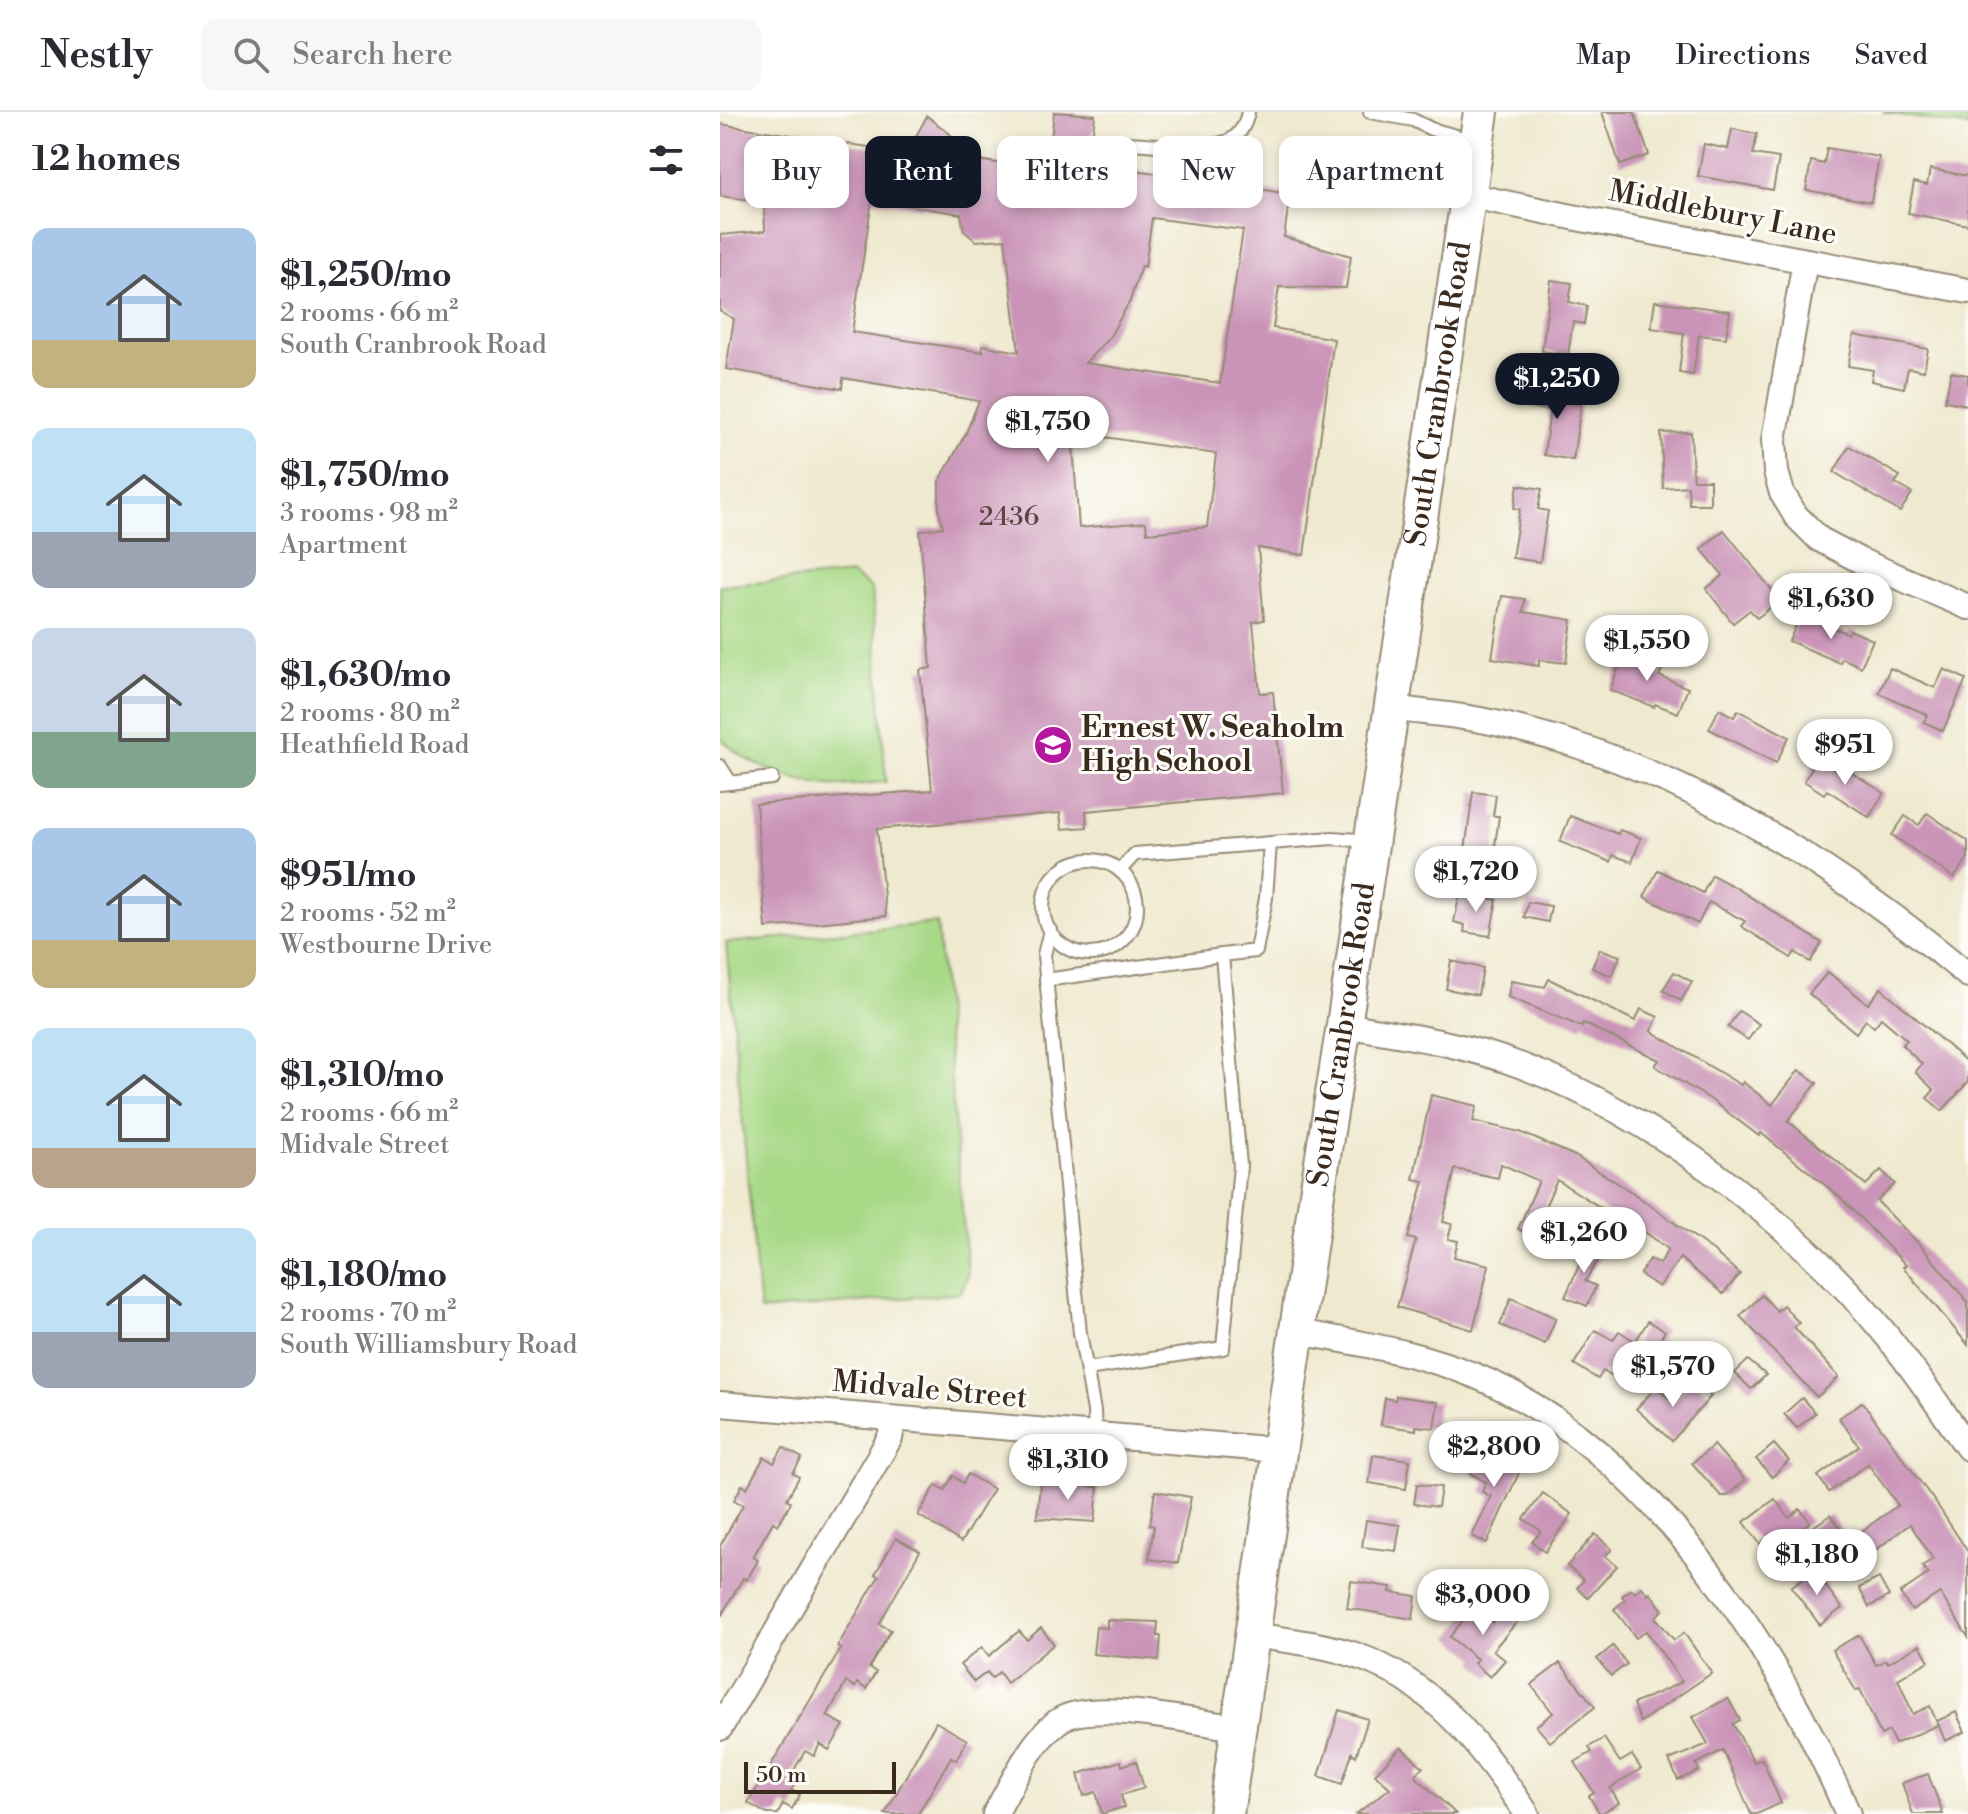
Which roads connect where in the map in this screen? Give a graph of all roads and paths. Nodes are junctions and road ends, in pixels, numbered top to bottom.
1 (1248, 112) edge
2 (1370, 112) edge
3 (1479, 127) edge
4 (1137, 143) edge
5 (1472, 167) edge
6 (1472, 196) edge
7 (1465, 208) edge
8 (1805, 261) junction
9 (1968, 291) edge
10 (1968, 607) edge
11 (1391, 708) junction
12 (720, 766) edge
13 (772, 778) dead end
14 (726, 783) edge
15 (1372, 841) junction
16 (1270, 843) junction
17 (1120, 870) junction
18 (1050, 930) junction
19 (1222, 955) junction
20 (1968, 975) edge
21 (1046, 980) junction
22 (1344, 1025) junction
23 (1298, 1332) junction
24 (1087, 1369) junction
25 (720, 1404) edge
26 (894, 1419) junction
27 (1095, 1436) junction
28 (1968, 1448) edge
29 (1279, 1450) junction
30 (1252, 1635) junction
31 (720, 1728) edge
32 (1239, 1728) junction
33 (995, 1814) edge
34 (1226, 1814) edge
35 (1527, 1814) edge
36 (1848, 1814) edge

1 - 4 lane
2 - 3 lane
3 - 5 street, South Cranbrook Road
6 - 8 street, Middlebury Lane
7 - 11 street, South Cranbrook Road
8 - 9 street, Middlebury Lane
8 - 10 street
11 - 15 street, South Cranbrook Road
11 - 20 street
12 - 14 lane
13 - 14 lane
15 - 16 lane
15 - 22 street, South Cranbrook Road
16 - 17 lane
16 - 19 lane
17 - 18 lane
17 - 18 lane
18 - 21 lane
19 - 21 lane
19 - 24 lane
21 - 24 lane
22 - 23 street, South Cranbrook Road
22 - 28 street
23 - 29 street, South Cranbrook Road
23 - 36 street
24 - 27 lane
25 - 26 street, Midvale Street
26 - 27 street, Midvale Street
26 - 31 street
27 - 29 street, Midvale Street
29 - 30 street, South Cranbrook Road
30 - 32 street, South Cranbrook Road
30 - 35 street
32 - 33 street
32 - 34 street, South Cranbrook Road

